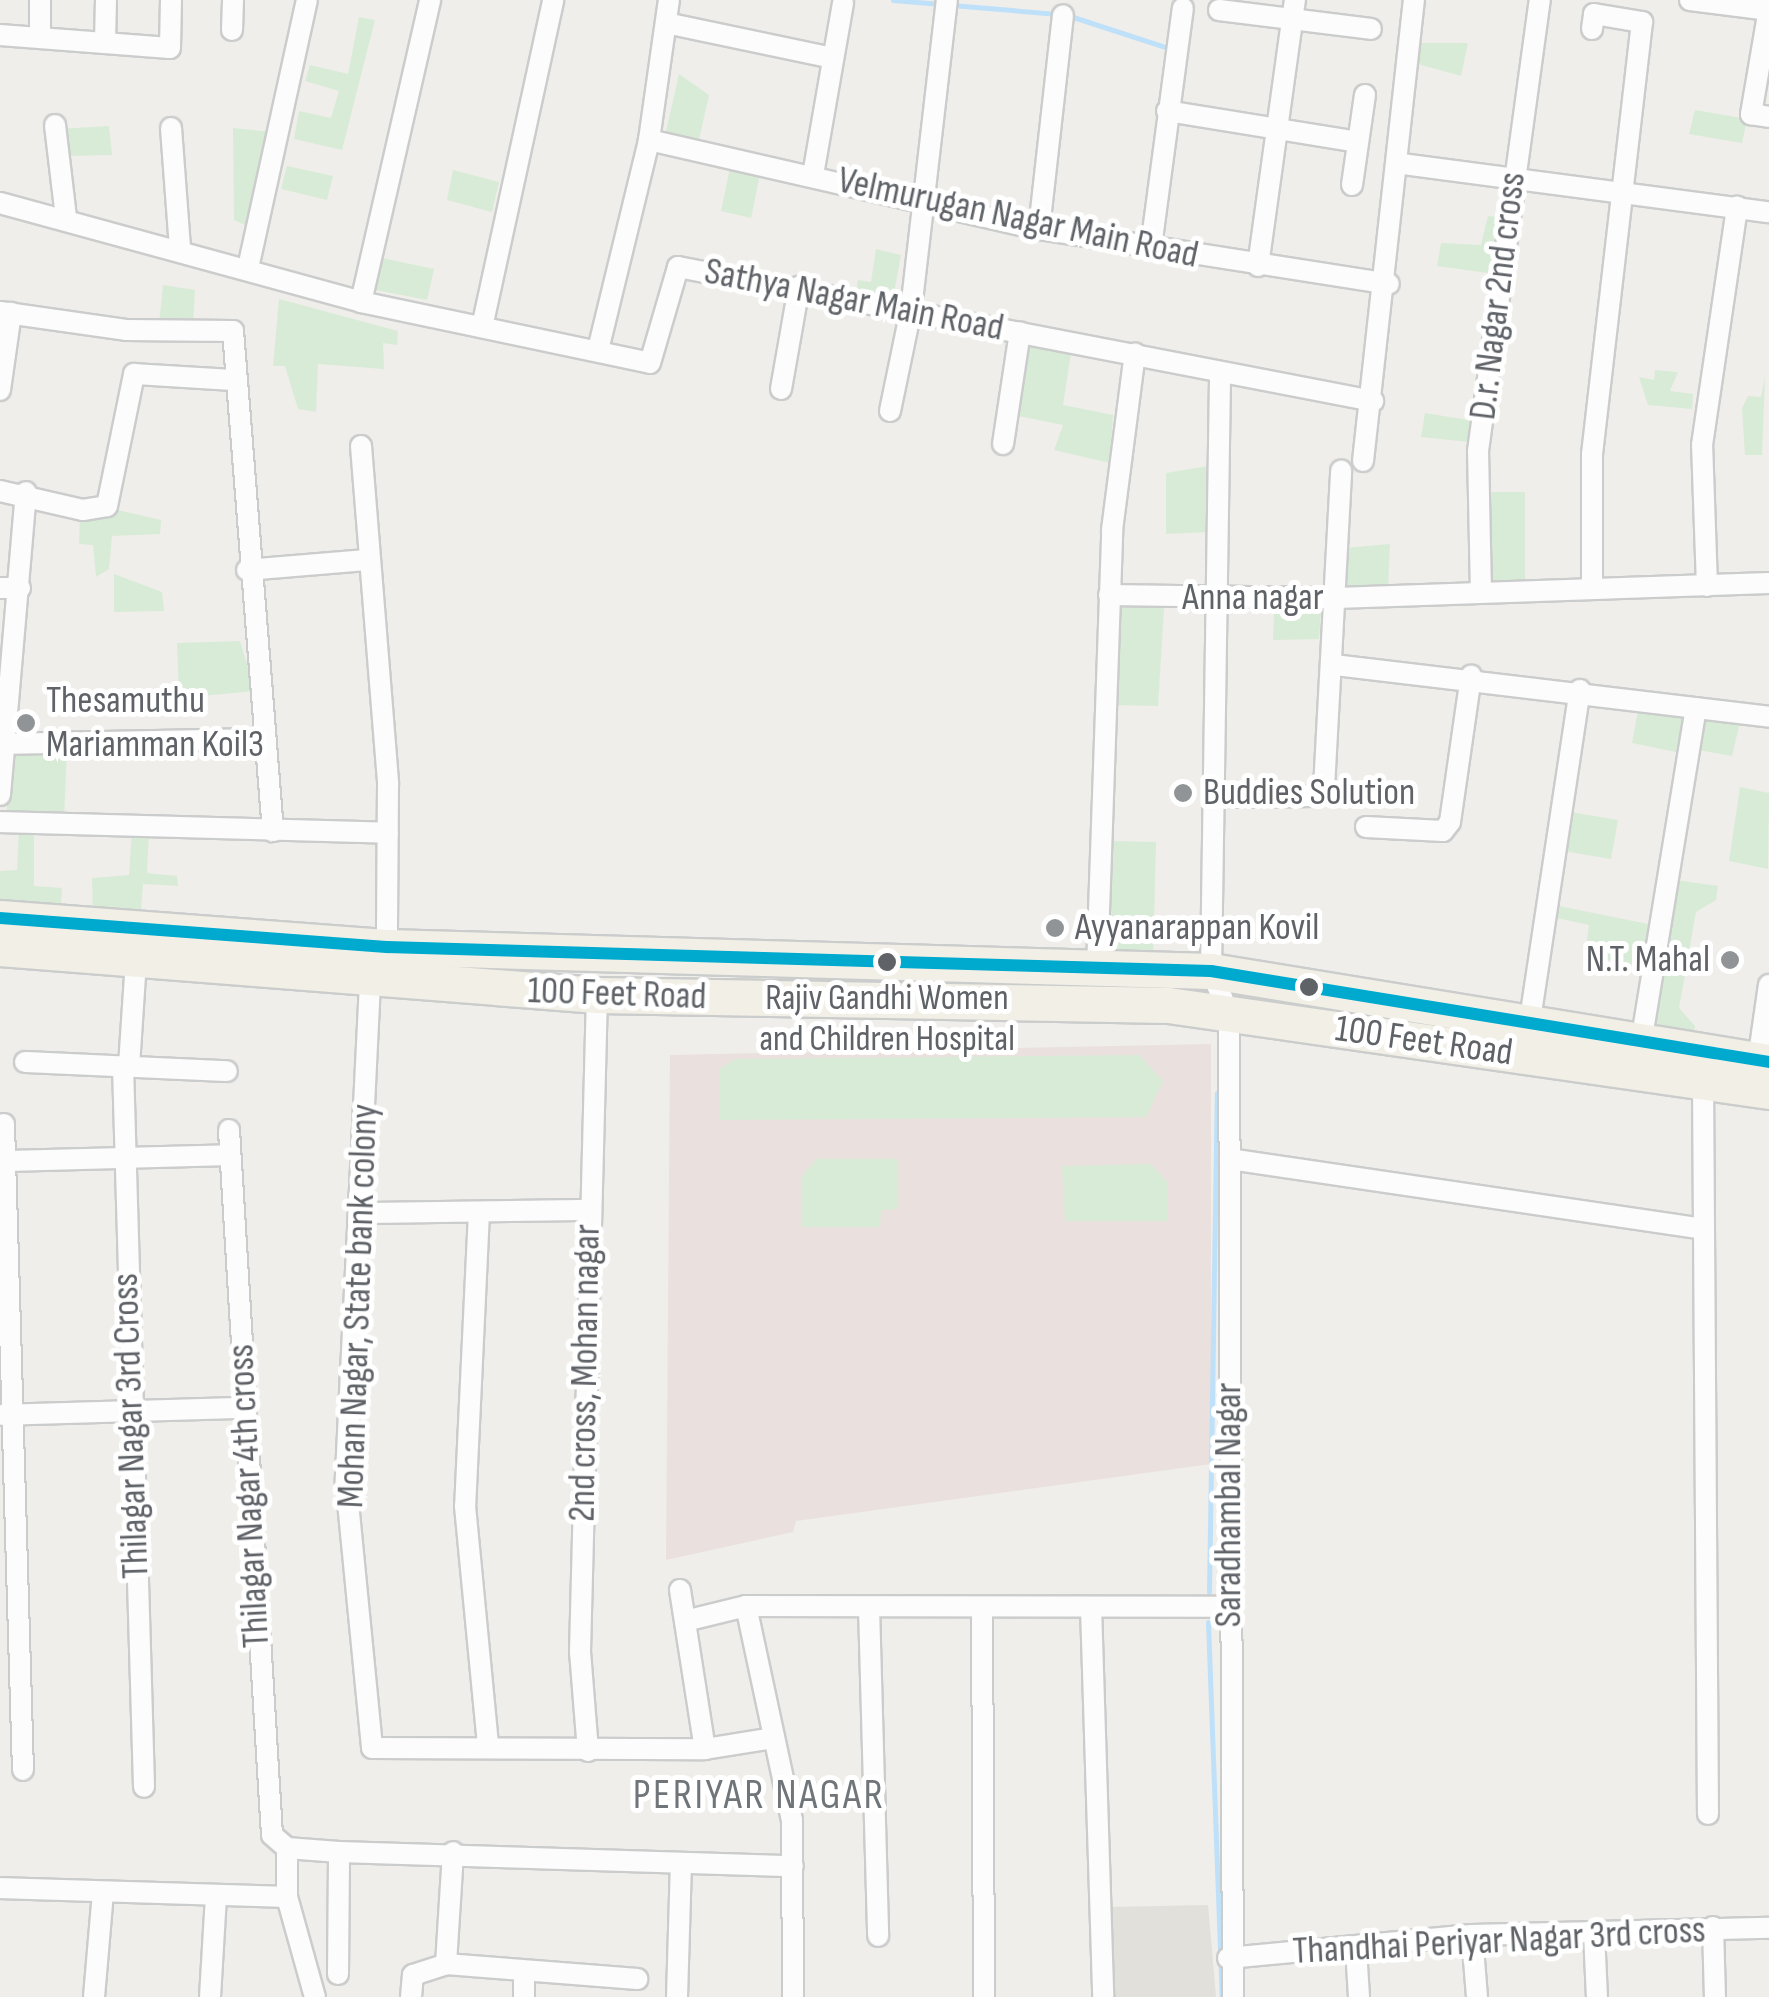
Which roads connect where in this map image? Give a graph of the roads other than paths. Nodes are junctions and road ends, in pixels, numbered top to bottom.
1 (40, 0) edge
2 (106, 0) edge
3 (170, 0) edge
4 (233, 0) edge
5 (307, 0) edge
6 (430, 0) edge
7 (553, 0) edge
8 (1414, 0) edge
9 (1540, 0) edge
10 (1690, 0) edge
11 (665, 1) edge
12 (843, 2) dead end
13 (946, 7) edge
14 (1183, 8) dead end
15 (1219, 10) dead end
16 (1293, 10) edge
17 (1769, 10) edge
18 (1062, 15) dead end
19 (671, 24) junction
20 (1371, 28) dead end
21 (1592, 29) dead end
22 (232, 30) dead end
23 (0, 35) edge
24 (40, 38) junction
25 (106, 43) junction
26 (832, 58) junction
27 (1366, 95) dead end
28 (1167, 111) junction
29 (1769, 118) edge
30 (54, 125) dead end
31 (171, 128) dead end
32 (1282, 130) junction
33 (649, 140) junction
34 (1358, 142) junction
35 (1402, 164) junction
36 (814, 176) junction
37 (1511, 184) junction
38 (1352, 185) dead end
39 (1622, 194) junction
40 (920, 198) junction
41 (0, 203) edge
42 (1737, 207) junction
43 (1769, 212) edge
44 (66, 217) junction
45 (1040, 229) junction
46 (1150, 247) junction
47 (180, 248) junction
48 (1258, 266) junction
49 (248, 268) junction
50 (1389, 284) junction
51 (799, 287) junction
52 (361, 302) junction
53 (912, 310) junction
54 (6, 313) edge
55 (482, 327) junction
56 (1020, 332) junction
57 (598, 350) junction
58 (1134, 353) junction
59 (1220, 378) junction
60 (231, 380) junction
61 (781, 389) dead end
62 (0, 390) edge
63 (1373, 401) junction
64 (890, 411) dead end
65 (1003, 444) dead end
66 (361, 446) dead end
67 (1363, 461) dead end
68 (1341, 470) dead end
69 (0, 491) edge
70 (26, 492) junction
71 (366, 560) junction
72 (246, 570) junction
73 (1769, 583) edge
74 (1707, 586) junction
75 (10, 588) edge
76 (1592, 589) junction
77 (1481, 593) junction
78 (1109, 595) junction
79 (1336, 598) junction
80 (1216, 600) junction
81 (1334, 664) junction
82 (1470, 676) junction
83 (1580, 690) junction
84 (1696, 708) junction
85 (1, 711) edge
86 (1769, 717) edge
87 (261, 739) junction
88 (1, 744) edge
89 (0, 795) edge
90 (1218, 797) junction
91 (0, 822) edge
92 (1366, 827) dead end
93 (273, 831) junction
94 (388, 833) junction
95 (0, 918) edge
96 (387, 947) junction
97 (0, 948) edge
98 (136, 961) junction
99 (1098, 968) junction
100 (1211, 971) junction
101 (370, 983) junction
102 (1769, 986) edge
103 (597, 995) junction
104 (1229, 1014) junction
105 (1529, 1026) junction
106 (1641, 1043) junction
107 (25, 1062) dead end
108 (126, 1066) junction
109 (227, 1071) dead end
110 (1765, 1071) edge
111 (1703, 1082) junction
112 (4, 1124) dead end
113 (229, 1130) dead end
114 (230, 1155) junction
115 (122, 1156) junction
116 (1230, 1159) junction
117 (6, 1160) junction
118 (588, 1210) junction
119 (361, 1212) junction
120 (479, 1212) junction
121 (1702, 1230) junction
122 (5, 1310) edge
123 (244, 1408) junction
124 (130, 1411) junction
125 (7, 1415) edge
126 (680, 1590) dead end
127 (746, 1606) junction
128 (982, 1606) junction
129 (869, 1607) junction
130 (1092, 1607) junction
131 (1228, 1607) junction
132 (685, 1621) junction
133 (774, 1738) junction
134 (488, 1748) junction
135 (706, 1748) junction
136 (588, 1751) junction
137 (23, 1770) dead end
138 (144, 1787) dead end
139 (1708, 1814) dead end
140 (280, 1842) junction
141 (339, 1852) junction
142 (453, 1852) junction
143 (681, 1864) junction
144 (793, 1866) junction
145 (0, 1888) edge
146 (102, 1893) junction
147 (216, 1895) junction
148 (287, 1896) junction
149 (1713, 1928) junction
150 (1769, 1928) edge
151 (1594, 1932) junction
152 (878, 1936) dead end
153 (1472, 1936) junction
154 (1356, 1949) junction
155 (1228, 1958) junction
156 (446, 1964) junction
157 (524, 1971) junction
158 (338, 1974) dead end
159 (637, 1978) dead end
160 (94, 1997) edge
161 (210, 1997) edge
162 (315, 1997) edge
163 (411, 1997) edge
164 (524, 1997) edge
165 (677, 1997) edge
166 (794, 1997) edge
167 (984, 1997) edge
168 (1103, 1997) edge
169 (1234, 1997) edge
170 (1359, 1997) edge
171 (1476, 1997) edge
172 (1597, 1997) edge
173 (1714, 1997) edge

1 - 24 street
2 - 25 street
3 - 25 street
4 - 22 street
5 - 49 street
6 - 52 street
7 - 55 street
8 - 35 street
9 - 37 street, D.r. Nagar 2nd cross
10 - 17 street
11 - 19 street
12 - 26 street
13 - 40 street
14 - 28 street
15 - 16 street
16 - 20 street
16 - 32 street
17 - 29 street
18 - 45 street
19 - 26 street
19 - 33 street
21 - 39 street
23 - 24 street
24 - 25 street
26 - 36 street
27 - 34 street
28 - 32 street
28 - 46 street
30 - 44 street
31 - 47 street
32 - 34 street
32 - 48 street
33 - 36 street, Velmurugan Nagar Main Road
33 - 57 street
34 - 38 street
35 - 37 street
35 - 50 street
36 - 40 street, Velmurugan Nagar Main Road
37 - 39 street
37 - 77 street, D.r. Nagar 2nd cross
39 - 42 street
39 - 76 street
40 - 45 street, Velmurugan Nagar Main Road
40 - 53 street
41 - 44 street, Sathya Nagar Main Road
42 - 43 street
42 - 74 street
44 - 47 street, Sathya Nagar Main Road
45 - 46 street, Velmurugan Nagar Main Road
46 - 48 street, Velmurugan Nagar Main Road
47 - 49 street, Sathya Nagar Main Road
48 - 50 street, Velmurugan Nagar Main Road
49 - 52 street, Sathya Nagar Main Road
50 - 63 street
51 - 53 street, Sathya Nagar Main Road
51 - 57 street, Sathya Nagar Main Road
51 - 61 street
52 - 55 street, Sathya Nagar Main Road
53 - 56 street, Sathya Nagar Main Road
53 - 64 street
54 - 60 street
54 - 62 street
55 - 57 street, Sathya Nagar Main Road
56 - 58 street, Sathya Nagar Main Road
56 - 65 street
58 - 59 street, Sathya Nagar Main Road
58 - 78 street
59 - 63 street, Sathya Nagar Main Road
59 - 80 street
60 - 70 street
60 - 72 street
63 - 67 street
66 - 71 street
68 - 79 street
69 - 70 street
70 - 75 street
71 - 72 street
71 - 94 street
72 - 87 street
73 - 74 street, Anna nagar
74 - 76 street, Anna nagar
75 - 85 street
76 - 77 street, Anna nagar
77 - 79 street, Anna nagar
78 - 80 street, Anna nagar
78 - 99 street
79 - 80 street, Anna nagar
79 - 81 street
80 - 90 street
81 - 82 street
81 - 90 street
82 - 83 street
82 - 92 street
83 - 84 street
83 - 105 street
84 - 86 street
84 - 106 street
85 - 88 street
87 - 88 street
87 - 93 street
88 - 89 street
90 - 100 street
91 - 93 street
93 - 94 street
94 - 96 street
95 - 96 highway, 100 Feet Road
96 - 99 highway, 100 Feet Road
97 - 98 highway, 100 Feet Road
98 - 101 highway, 100 Feet Road
98 - 108 street, Thilagar Nagar 3rd Cross
99 - 100 highway, 100 Feet Road
100 - 104 street
100 - 105 highway, 100 Feet Road
101 - 103 highway, 100 Feet Road
101 - 119 street, Mohan Nagar, State bank colony
102 - 110 street
103 - 104 highway, 100 Feet Road
103 - 118 street, 2nd cross, Mohan nagar
104 - 111 highway, 100 Feet Road
104 - 116 street, Saradhambal Nagar
105 - 106 highway, 100 Feet Road
106 - 110 highway, 100 Feet Road
107 - 108 street
108 - 109 street
108 - 115 street, Thilagar Nagar 3rd Cross
110 - 111 highway, 100 Feet Road
111 - 121 street
112 - 117 street
113 - 114 street, Thilagar Nagar 4th cross
114 - 115 street
114 - 123 street, Thilagar Nagar 4th cross
115 - 117 street
115 - 124 street, Thilagar Nagar 3rd Cross
116 - 121 street
116 - 131 street, Saradhambal Nagar
117 - 122 street
118 - 120 street
118 - 136 street, 2nd cross, Mohan nagar
119 - 120 street
119 - 134 street, Mohan Nagar, State bank colony
120 - 134 street
121 - 139 street
122 - 125 street
123 - 124 street
123 - 140 street, Thilagar Nagar 4th cross
124 - 125 street
124 - 138 street, Thilagar Nagar 3rd Cross
125 - 137 street
126 - 132 street
127 - 129 street
127 - 132 street
127 - 133 street
128 - 129 street
128 - 130 street
128 - 167 street
129 - 152 street
130 - 131 street
130 - 168 street
131 - 155 street, Saradhambal Nagar
132 - 135 street
133 - 135 street
133 - 144 street
134 - 136 street
135 - 136 street
140 - 141 street
140 - 148 street, Thilagar Nagar 4th cross
141 - 142 street
141 - 158 street
142 - 143 street
142 - 156 street
143 - 144 street
143 - 165 street
144 - 166 street
145 - 146 street
146 - 147 street
146 - 160 street
147 - 148 street
147 - 161 street
148 - 162 street, Thilagar Nagar 4th cross
149 - 150 street, Thandhai Periyar Nagar 3rd cross
149 - 151 street, Thandhai Periyar Nagar 3rd cross
149 - 173 street
151 - 153 street, Thandhai Periyar Nagar 3rd cross
151 - 172 street
153 - 154 street, Thandhai Periyar Nagar 3rd cross
153 - 171 street
154 - 155 street, Thandhai Periyar Nagar 3rd cross
154 - 170 street
155 - 169 street, Saradhambal Nagar
156 - 157 street
156 - 163 street
157 - 159 street
157 - 164 street

